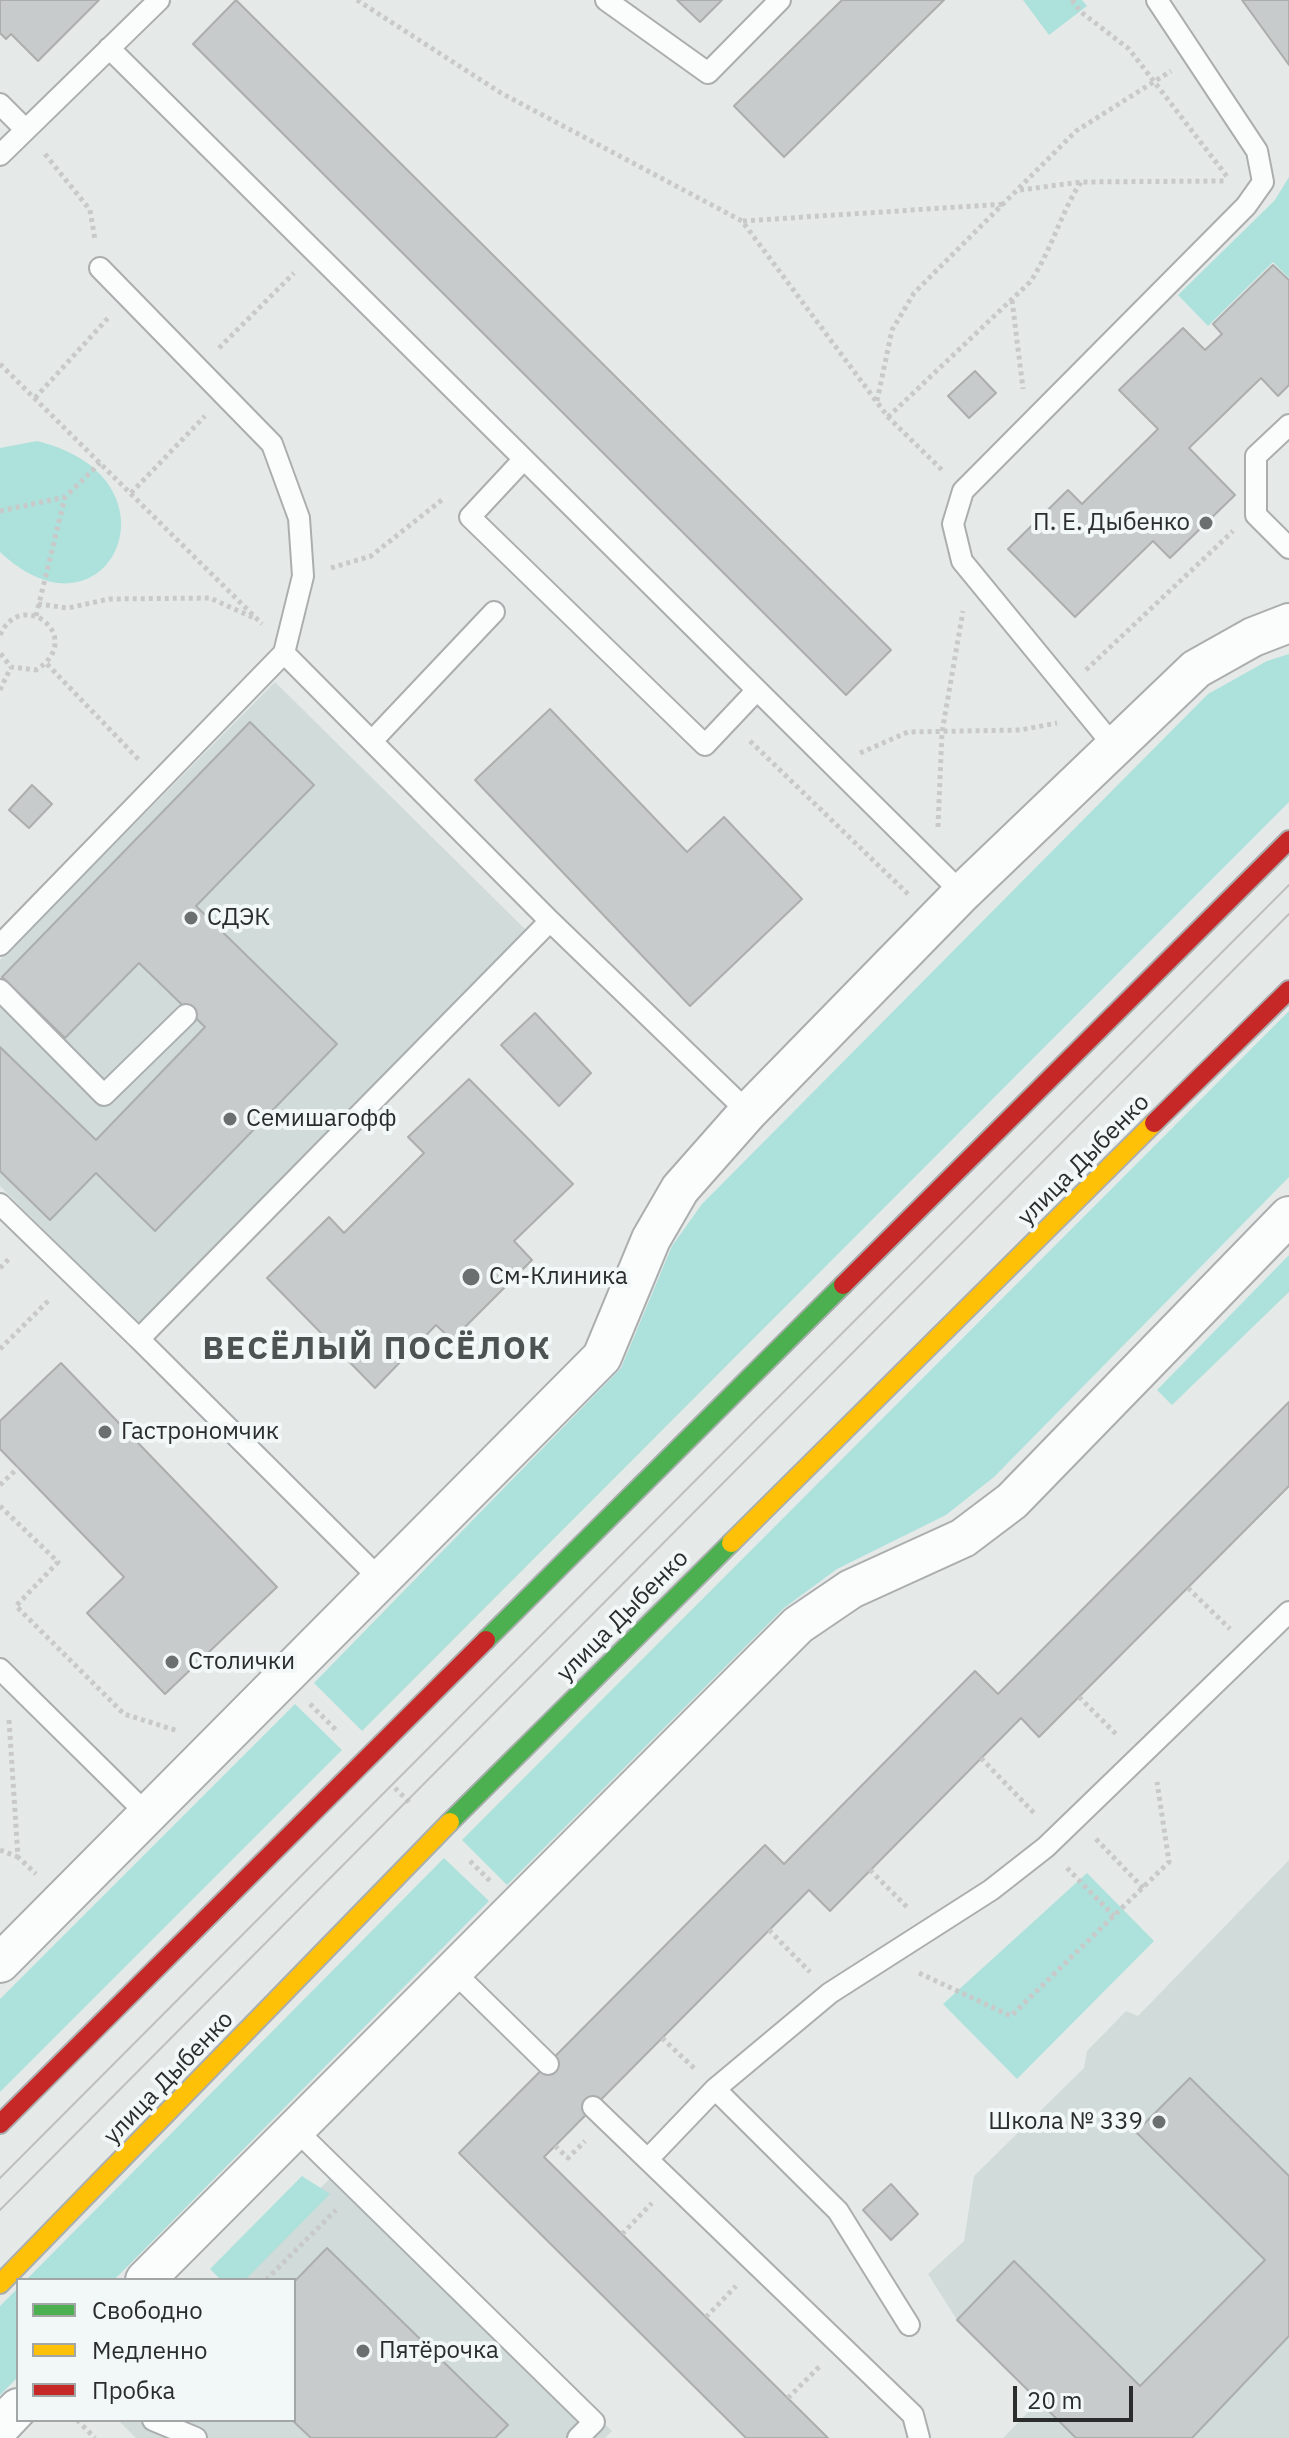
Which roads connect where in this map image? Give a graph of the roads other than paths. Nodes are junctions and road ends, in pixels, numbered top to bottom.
1 (159, 0) edge
2 (606, 0) edge
3 (780, 0) edge
4 (1157, 0) edge
5 (109, 48) junction
6 (0, 104) edge
7 (25, 129) junction
8 (0, 155) edge
9 (100, 268) road end
10 (1289, 425) edge
11 (524, 459) junction
12 (1289, 548) edge
13 (494, 612) dead end
14 (1289, 623) edge
15 (284, 653) junction
16 (757, 690) junction
17 (372, 741) junction
18 (1113, 745) junction
19 (1289, 840) edge
20 (949, 880) junction
21 (550, 921) junction
22 (0, 945) edge
23 (0, 990) edge
24 (1289, 990) edge
25 (186, 1015) dead end
26 (748, 1112) junction
27 (0, 1204) edge
28 (1289, 1216) edge
29 (139, 1339) junction
30 (381, 1580) junction
31 (1289, 1612) edge
32 (0, 1669) edge
33 (147, 1814) junction
34 (0, 1963) edge
35 (453, 1971) junction
36 (548, 2064) dead end
37 (715, 2089) junction
38 (600, 2113) road end
39 (0, 2124) edge
40 (295, 2129) junction
41 (648, 2159) junction
42 (147, 2278) edge
43 (0, 2284) edge
44 (909, 2325) dead end
45 (16, 2410) edge
46 (158, 2422) edge
47 (0, 2427) edge
48 (196, 2438) edge
49 (578, 2438) edge
50 (919, 2438) edge

1 - 5 lane
2 - 3 lane
4 - 18 lane
5 - 7 lane
5 - 11 lane
6 - 7 lane
7 - 8 lane
9 - 15 lane
10 - 12 lane
11 - 16 lane
11 - 16 lane
13 - 17 lane
14 - 18 street
15 - 17 lane
15 - 22 lane
16 - 20 lane
17 - 21 lane
18 - 20 street
19 - 39 main road
20 - 26 street
21 - 26 lane
21 - 29 lane
23 - 25 lane
24 - 43 main road, улица Дыбенко
26 - 30 street
27 - 29 lane
28 - 35 street
29 - 30 lane
30 - 33 street
31 - 37 lane
32 - 33 lane
33 - 34 street
35 - 36 lane
35 - 40 street
37 - 41 lane
37 - 44 lane
38 - 41 lane
40 - 42 street
40 - 49 lane
41 - 50 lane
45 - 47 street
46 - 48 lane

